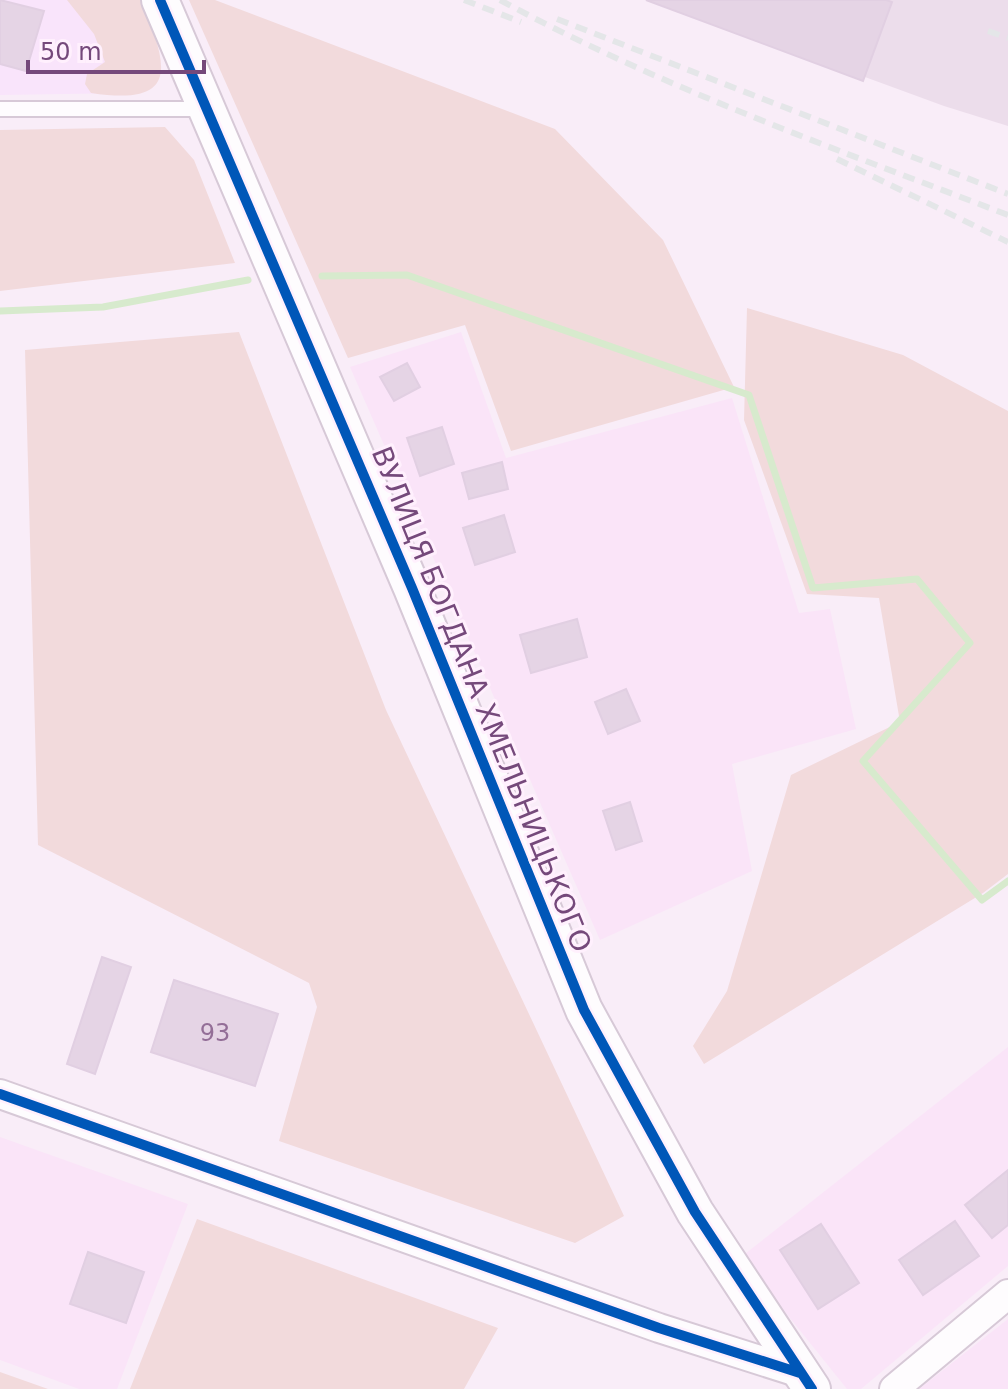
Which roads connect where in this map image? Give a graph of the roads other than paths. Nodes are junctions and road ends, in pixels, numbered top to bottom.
1 (160, 0) edge
2 (0, 109) edge
3 (205, 109) junction
4 (0, 1094) edge
5 (1008, 1294) edge
6 (806, 1381) edge
7 (894, 1389) edge

1 - 3 street, ВУЛИЦЯ БОГДАНА ХМЕЛЬНИЦЬКОГО
2 - 3 lane
3 - 6 street, ВУЛИЦЯ БОГДАНА ХМЕЛЬНИЦЬКОГО
4 - 6 street
5 - 7 street

